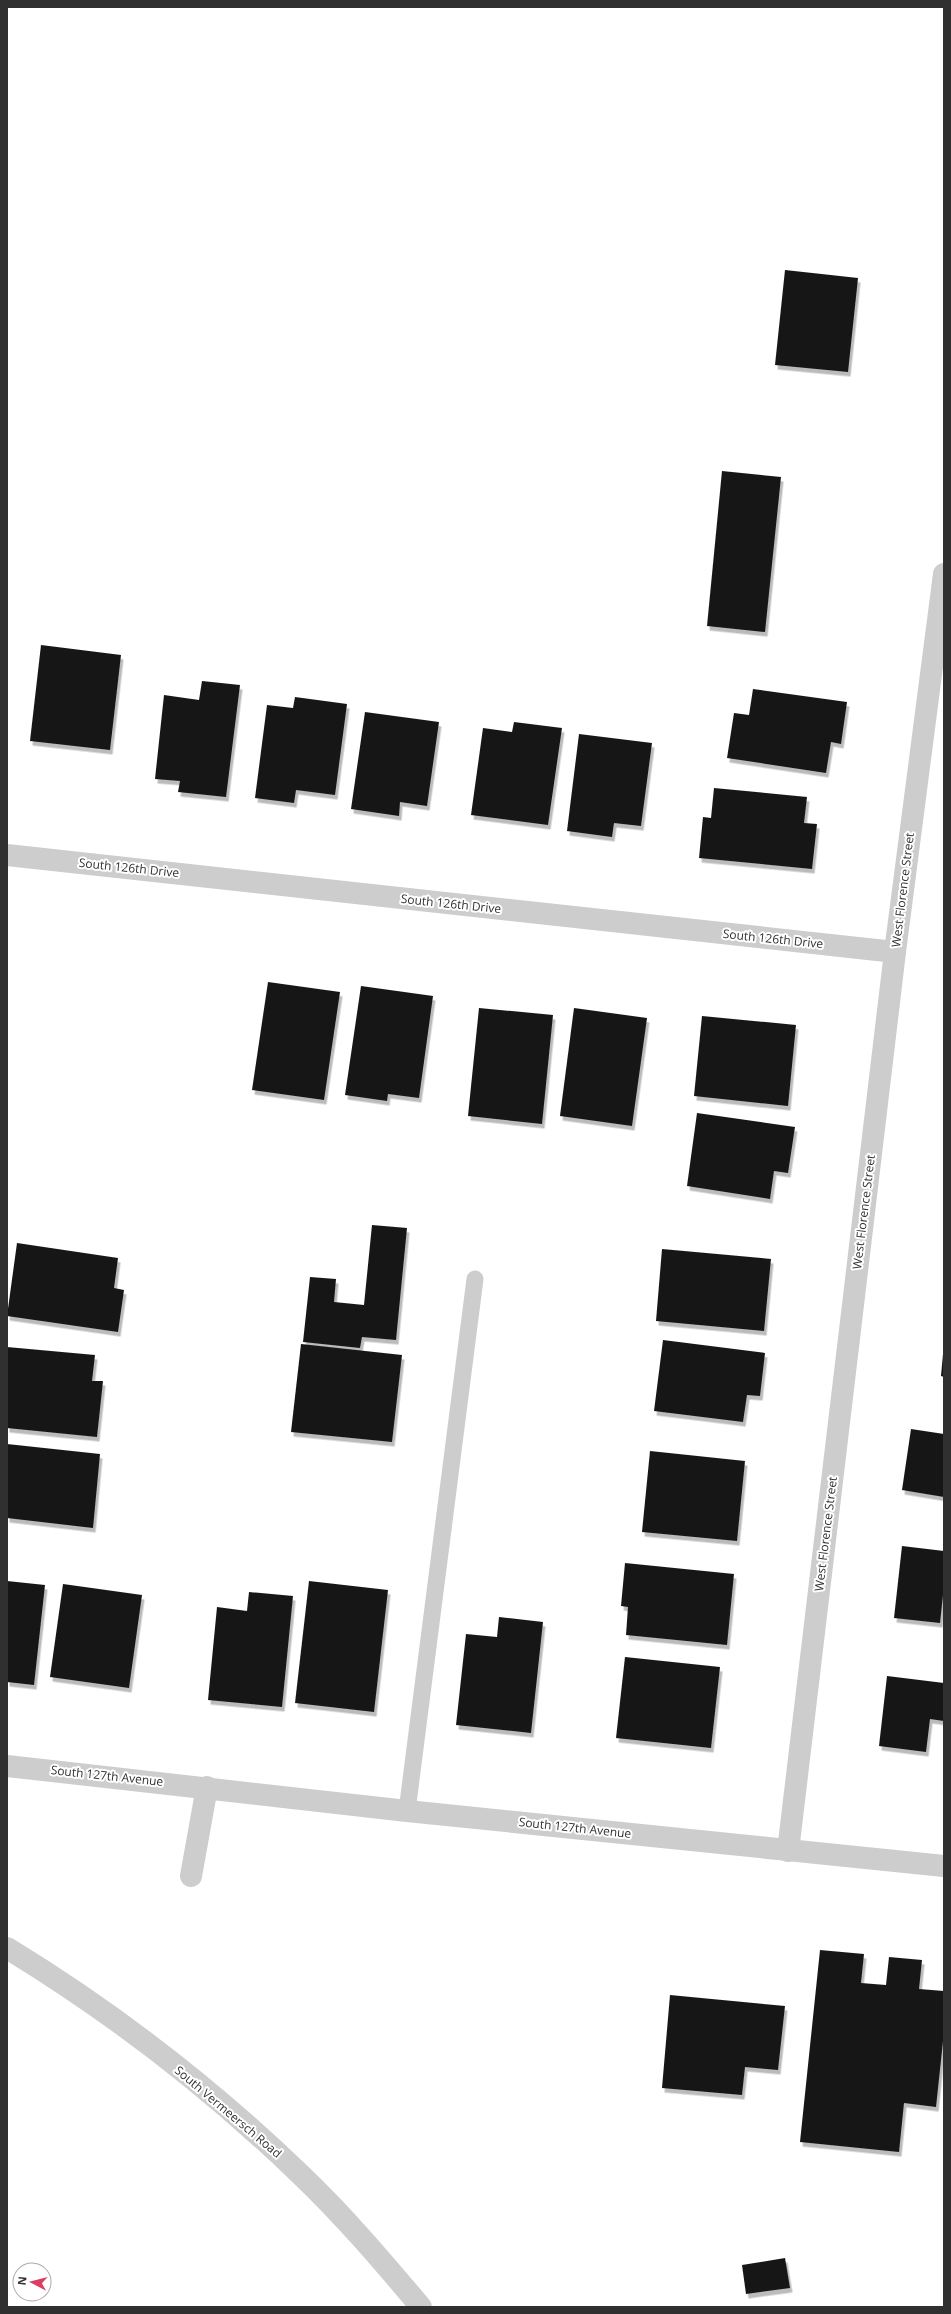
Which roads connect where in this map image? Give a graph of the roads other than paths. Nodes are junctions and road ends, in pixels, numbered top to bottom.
1 (944, 574) edge
2 (7, 855) edge
3 (895, 952) junction
4 (475, 1279) dead end
5 (7, 1766) edge
6 (207, 1787) junction
7 (407, 1811) junction
8 (788, 1851) junction
9 (944, 1866) edge
10 (191, 1876) dead end
11 (7, 1948) edge
12 (422, 2307) edge

1 - 3 street, West Florence Street
2 - 3 street, South 126th Drive
3 - 8 street, West Florence Street
4 - 7 lane
5 - 6 street, South 127th Avenue
6 - 7 street, South 127th Avenue
6 - 10 street
7 - 8 street, South 127th Avenue
8 - 9 street, South 127th Avenue
11 - 12 street, South Vermeersch Road

